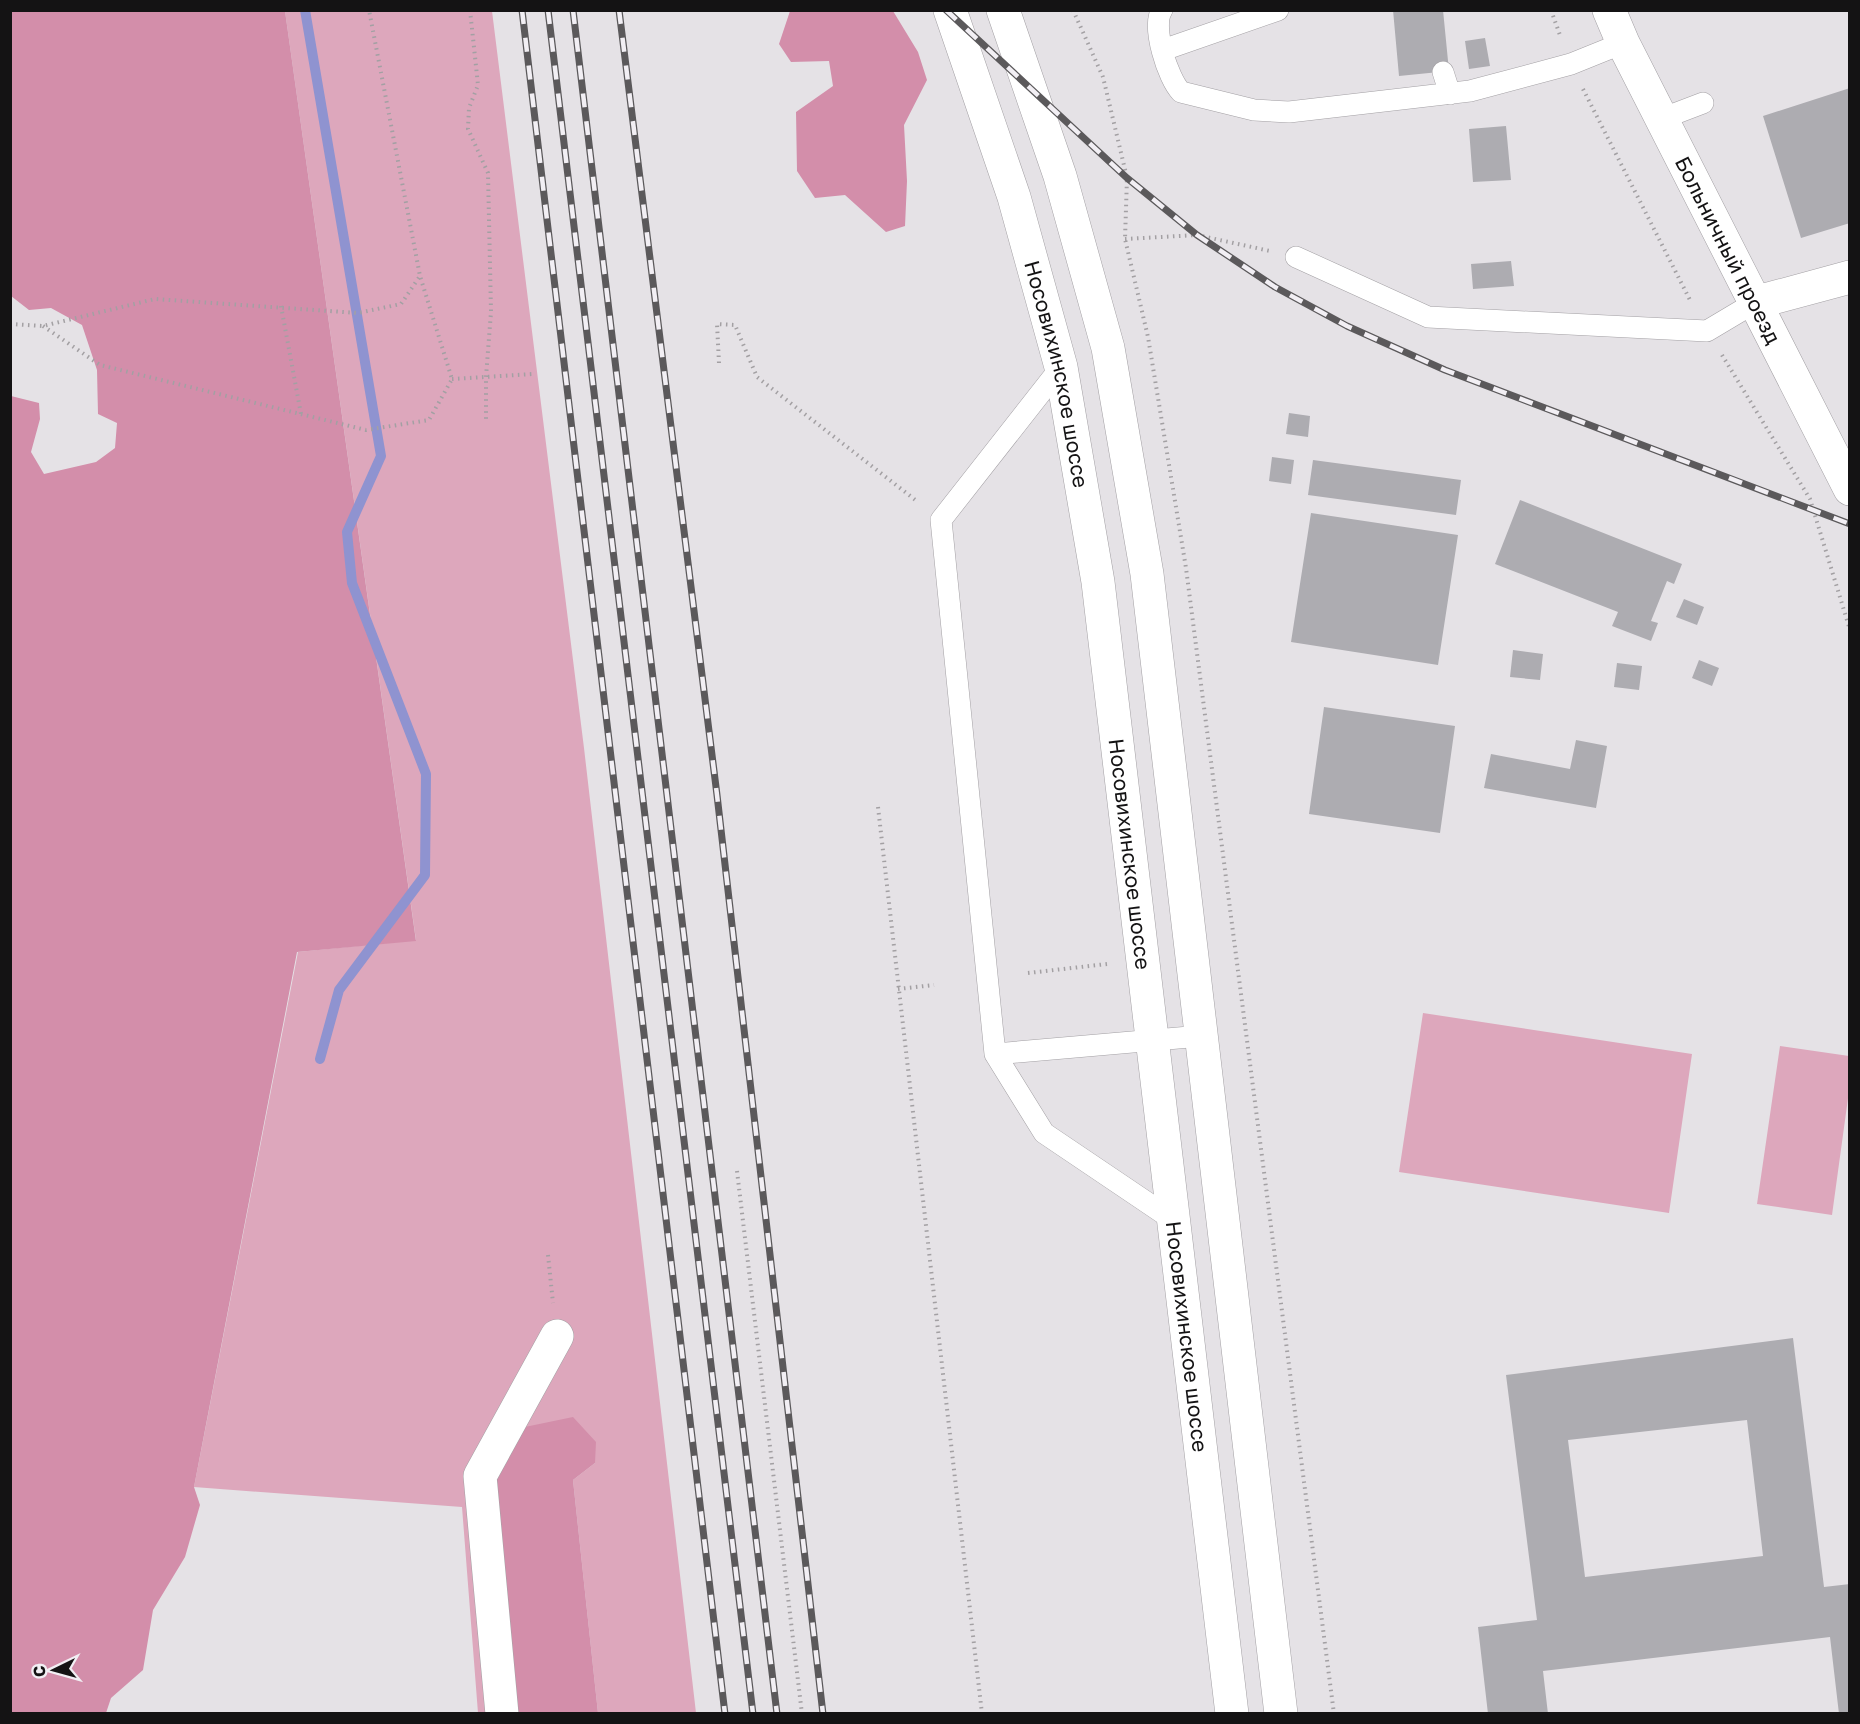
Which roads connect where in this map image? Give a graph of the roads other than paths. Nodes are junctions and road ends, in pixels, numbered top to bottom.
1 (950, 10) edge
2 (1003, 10) edge
3 (1162, 10) edge
4 (1278, 10) edge
5 (1609, 10) edge
6 (1623, 43) junction
7 (1163, 50) junction
8 (1443, 72) dead end
9 (1450, 94) junction
10 (1703, 103) dead end
11 (1661, 119) junction
12 (1296, 257) road end
13 (1850, 277) edge
14 (1754, 303) junction
15 (1061, 367) junction
16 (1848, 482) edge
17 (1201, 1036) junction
18 (1152, 1041) junction
19 (995, 1054) junction
20 (1173, 1220) junction
21 (557, 1336) road end
22 (502, 1713) edge
23 (1232, 1713) edge
24 (1281, 1713) edge

1 - 15 main road, Носовихинское шоссе
2 - 17 main road
3 - 7 lane
4 - 7 lane
5 - 6 main road, Больничный проезд
6 - 9 lane
6 - 11 main road, Больничный проезд
7 - 9 lane
8 - 9 lane
10 - 11 lane
11 - 14 main road, Больничный проезд
12 - 14 lane
13 - 14 main road
14 - 16 main road, Больничный проезд
15 - 18 main road, Носовихинское шоссе
15 - 19 lane
17 - 18 lane
17 - 24 main road
18 - 19 lane
18 - 20 main road, Носовихинское шоссе
19 - 20 lane
20 - 23 main road, Носовихинское шоссе
21 - 22 main road

